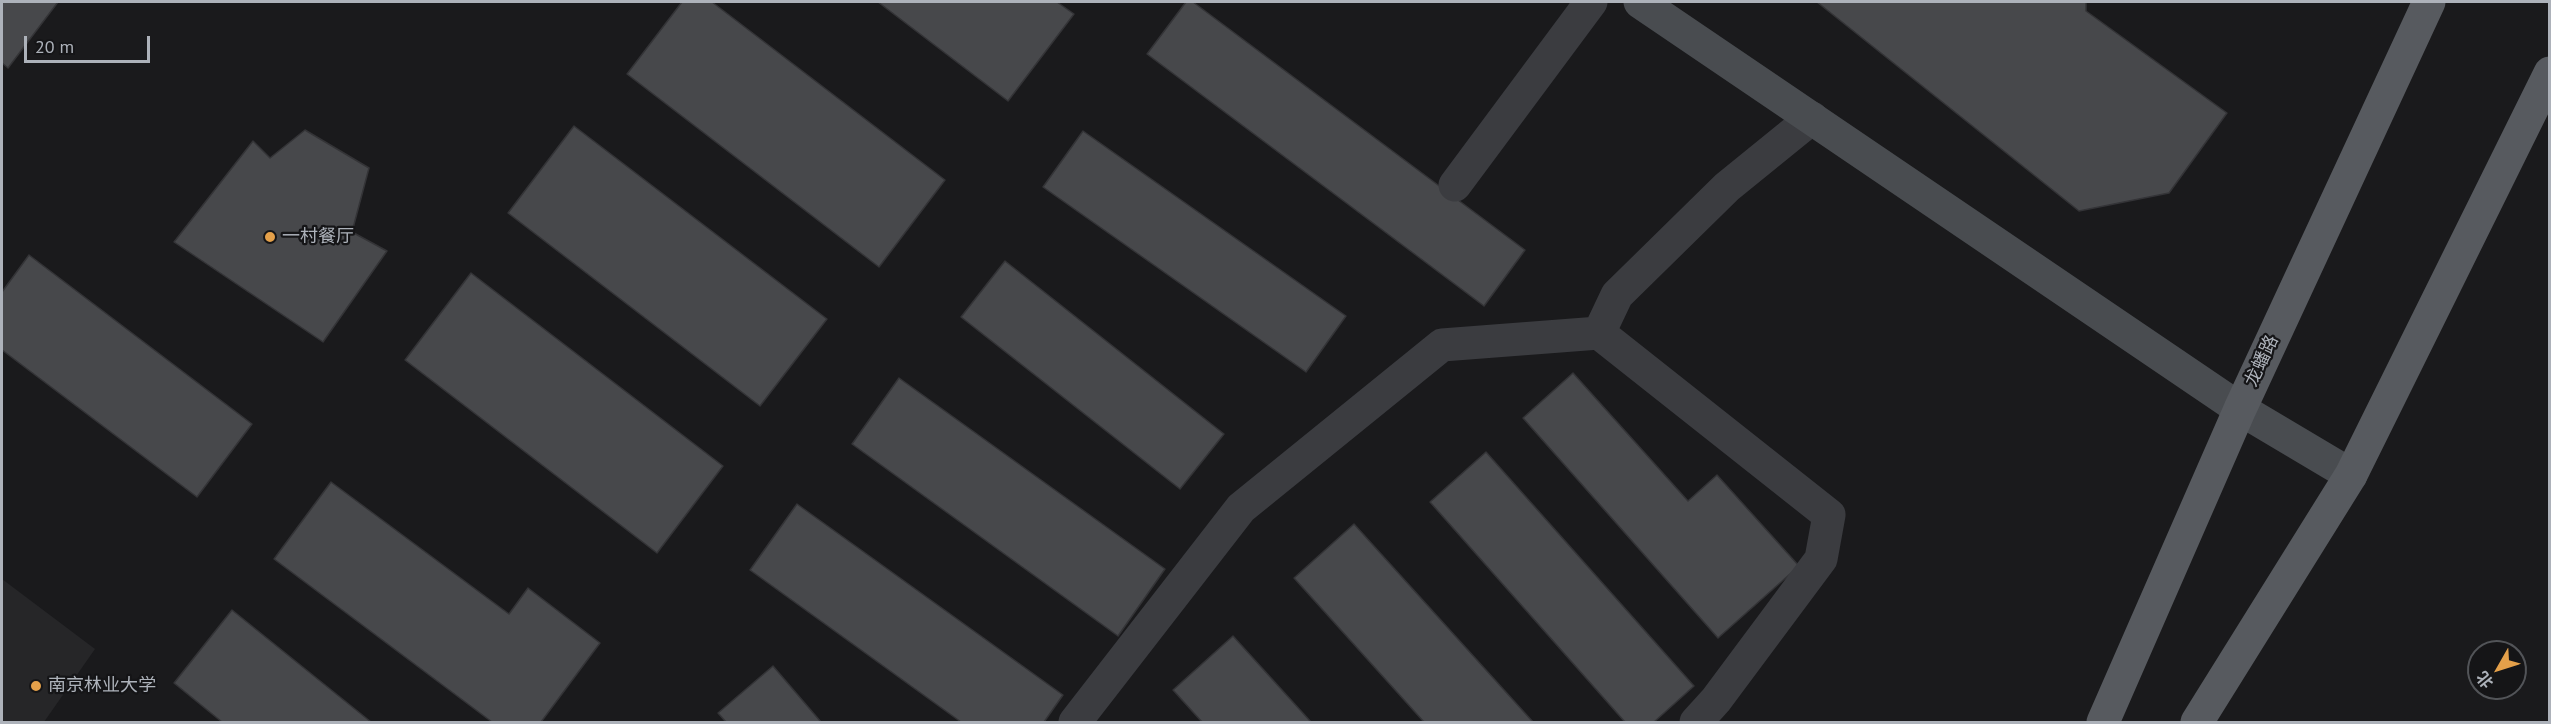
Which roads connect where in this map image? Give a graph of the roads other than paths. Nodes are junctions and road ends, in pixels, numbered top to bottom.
1 (1591, 2) edge
2 (1640, 2) edge
3 (2429, 2) edge
4 (2550, 73) edge
5 (1812, 118) junction
6 (1455, 185) dead end
7 (1599, 333) junction
8 (2240, 409) junction
9 (2351, 475) junction
10 (2101, 719) edge
11 (1075, 723) edge
12 (1696, 723) edge
13 (2197, 723) edge

1 - 6 street
2 - 5 street
3 - 8 main road, 龙蟠路
4 - 9 main road
5 - 7 street
5 - 8 street
7 - 11 street
7 - 12 street
8 - 9 street
8 - 10 main road, 龙蟠路
9 - 13 main road

